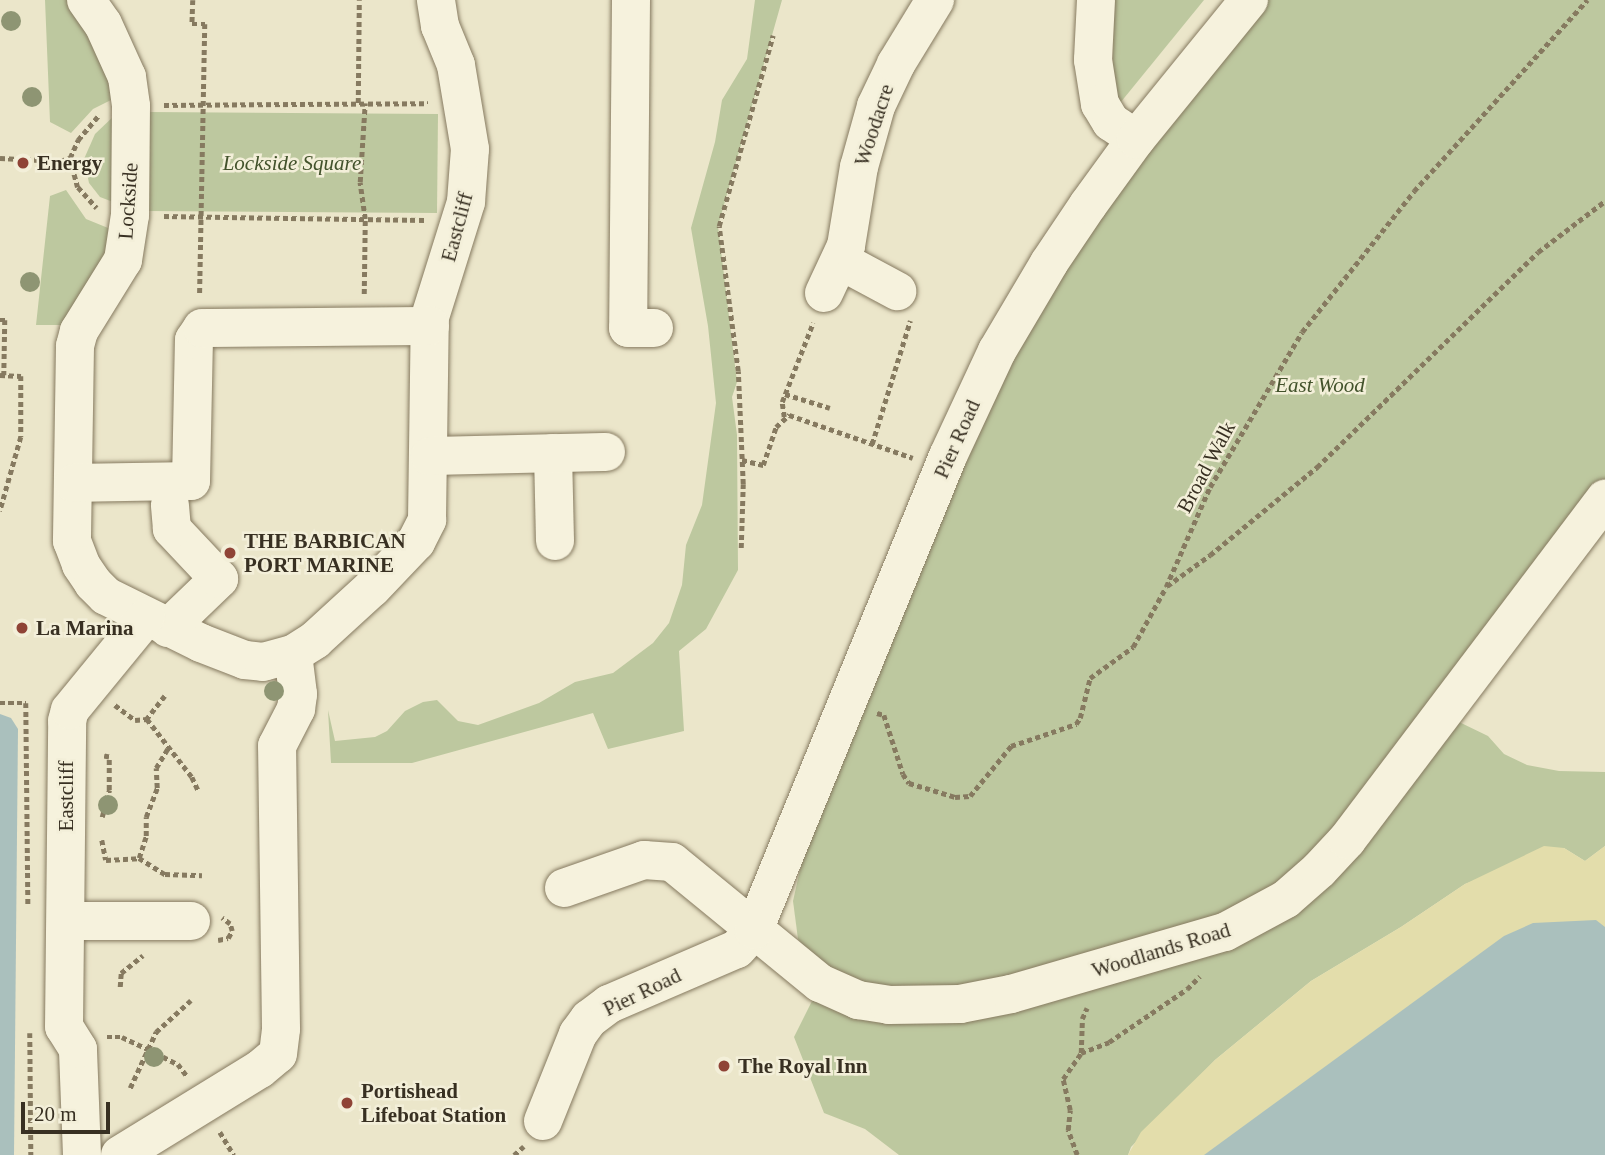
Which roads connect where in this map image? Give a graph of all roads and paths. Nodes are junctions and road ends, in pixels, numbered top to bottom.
1 (86, 0) edge
2 (193, 0) edge
3 (359, 0) edge
4 (436, 0) edge
5 (631, 0) edge
6 (935, 0) edge
7 (1096, 0) edge
8 (1250, 0) edge
9 (1587, 0) edge
10 (773, 35) dead end
11 (362, 103) junction
12 (464, 103) junction
13 (202, 105) junction
14 (131, 106) junction
15 (1136, 139) junction
16 (0, 158) edge
17 (1605, 201) edge
18 (130, 215) junction
19 (201, 217) junction
20 (365, 219) junction
21 (460, 220) junction
22 (832, 277) junction
23 (897, 292) joint
24 (0, 320) edge
25 (430, 326) junction
26 (363, 327) junction
27 (654, 328) dead end
28 (200, 330) junction
29 (2, 375) edge
30 (785, 394) junction
31 (830, 408) dead end
32 (784, 417) junction
33 (873, 444) junction
34 (606, 452) dead end
35 (553, 453) junction
36 (430, 456) junction
37 (914, 458) dead end
38 (741, 460) junction
39 (74, 483) junction
40 (1605, 499) edge
41 (170, 505) dead end
42 (0, 511) edge
43 (555, 541) dead end
44 (741, 548) dead end
45 (1166, 587) junction
46 (157, 623) junction
47 (293, 654) junction
48 (166, 696) dead end
49 (851, 699) junction
50 (0, 703) edge
51 (168, 748) junction
52 (104, 757) dead end
53 (198, 790) dead end
54 (139, 858) junction
55 (202, 875) dead end
56 (564, 888) dead end
57 (28, 908) dead end
58 (67, 921) junction
59 (191, 921) dead end
60 (754, 930) junction
61 (1209, 968) dead end
62 (191, 1000) dead end
63 (1094, 1002) dead end
64 (30, 1032) dead end
65 (148, 1049) junction
66 (1081, 1053) junction
67 (130, 1088) dead end
68 (204, 1103) junction
69 (543, 1121) dead end
70 (31, 1155) edge
71 (82, 1155) edge
72 (120, 1155) edge
73 (1077, 1155) edge

1 - 14 street, Lockside
2 - 13 path
3 - 11 path
4 - 12 street, Eastcliff
5 - 27 street
6 - 22 street, Woodacre
7 - 15 street
8 - 15 street, Pier Road
9 - 45 path, Broad Walk
10 - 38 path
11 - 12 path
11 - 13 path
11 - 20 path
12 - 21 street, Eastcliff
13 - 14 path
13 - 19 path
14 - 18 street, Lockside
15 - 49 street, Pier Road
16 - 18 path
17 - 45 path
18 - 19 path
18 - 39 street, Lockside
19 - 20 path
19 - 28 path
20 - 21 path
20 - 26 path
21 - 25 street, Eastcliff
22 - 23 street
22 - 30 path
23 - 33 path
24 - 29 path
25 - 26 street
25 - 36 street, Eastcliff
26 - 28 street
28 - 39 street
29 - 42 path
30 - 31 path
30 - 32 path
32 - 33 path
32 - 38 path
33 - 37 path
34 - 35 street
35 - 36 street
35 - 43 street
36 - 47 street, Eastcliff
38 - 44 path
39 - 46 street, Lockside
40 - 60 street, Woodlands Road
41 - 46 street
45 - 49 path, Broad Walk
46 - 47 street, Eastcliff
46 - 58 street, Eastcliff
47 - 68 street
48 - 51 path
49 - 60 street, Pier Road
50 - 57 path
51 - 53 path
51 - 54 path
52 - 54 path
54 - 55 path
56 - 60 street
58 - 59 street
58 - 71 street, Eastcliff
60 - 69 street, Pier Road
61 - 66 path
62 - 65 path
63 - 66 path
64 - 70 path
65 - 67 path
65 - 68 path
66 - 73 path
68 - 72 street

